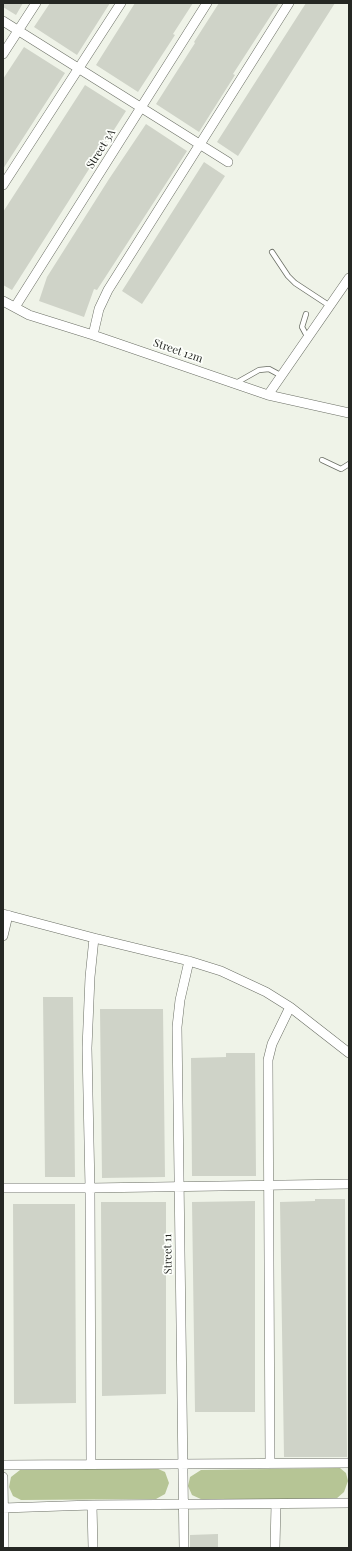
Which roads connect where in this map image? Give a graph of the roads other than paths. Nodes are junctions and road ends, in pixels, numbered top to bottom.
1 (36, 3) edge
2 (121, 3) edge
3 (207, 3) edge
4 (289, 3) edge
5 (3, 21) edge
6 (18, 30) junction
7 (3, 54) edge
8 (79, 68) junction
9 (141, 108) junction
10 (200, 145) junction
11 (228, 162) dead end
12 (3, 185) edge
13 (272, 252) dead end
14 (349, 278) edge
15 (3, 301) edge
16 (330, 306) junction
17 (15, 308) junction
18 (306, 314) dead end
19 (93, 335) junction
20 (308, 338) junction
21 (282, 376) junction
22 (236, 384) junction
23 (268, 395) junction
24 (349, 413) edge
25 (322, 460) dead end
26 (349, 464) edge
27 (5, 915) edge
28 (3, 936) edge
29 (94, 938) junction
30 (189, 961) junction
31 (290, 1007) junction
32 (349, 1052) edge
33 (349, 1184) edge
34 (269, 1185) junction
35 (179, 1186) junction
36 (3, 1188) edge
37 (90, 1188) junction
38 (270, 1463) junction
39 (349, 1463) edge
40 (91, 1464) junction
41 (3, 1465) edge
42 (184, 1465) junction
43 (3, 1476) edge
44 (349, 1503) edge
45 (184, 1504) junction
46 (276, 1504) junction
47 (92, 1505) junction
48 (3, 1508) edge
49 (4, 1548) edge
50 (93, 1548) edge
51 (184, 1548) edge
52 (275, 1548) edge

1 - 6 street
2 - 8 street
3 - 9 street, Street 3A
4 - 10 street
5 - 6 street
6 - 7 street
6 - 8 street
8 - 9 street
8 - 12 street
9 - 10 street
9 - 17 street, Street 3A
10 - 11 street
10 - 19 street
13 - 16 lane
14 - 16 street
15 - 17 street, Street 12m
16 - 20 street
17 - 19 street, Street 12m
18 - 20 lane
19 - 22 street, Street 12m
20 - 21 street
21 - 22 lane
21 - 23 street
22 - 23 street, Street 12m
23 - 24 street, Street 12m
25 - 26 lane
27 - 28 street
27 - 29 street
29 - 30 street
29 - 37 street
30 - 31 street
30 - 35 street, Street 11
31 - 32 street
31 - 34 street
33 - 34 street
34 - 35 street
34 - 38 street
35 - 37 street
35 - 42 street, Street 11
36 - 37 street
37 - 40 street
38 - 39 street
38 - 42 street
40 - 41 street
40 - 42 street
42 - 45 street, Street 11
43 - 48 street
44 - 46 street
45 - 46 street
45 - 47 street
45 - 51 street, Street 11
46 - 52 street
47 - 48 street
47 - 50 street
48 - 49 street

